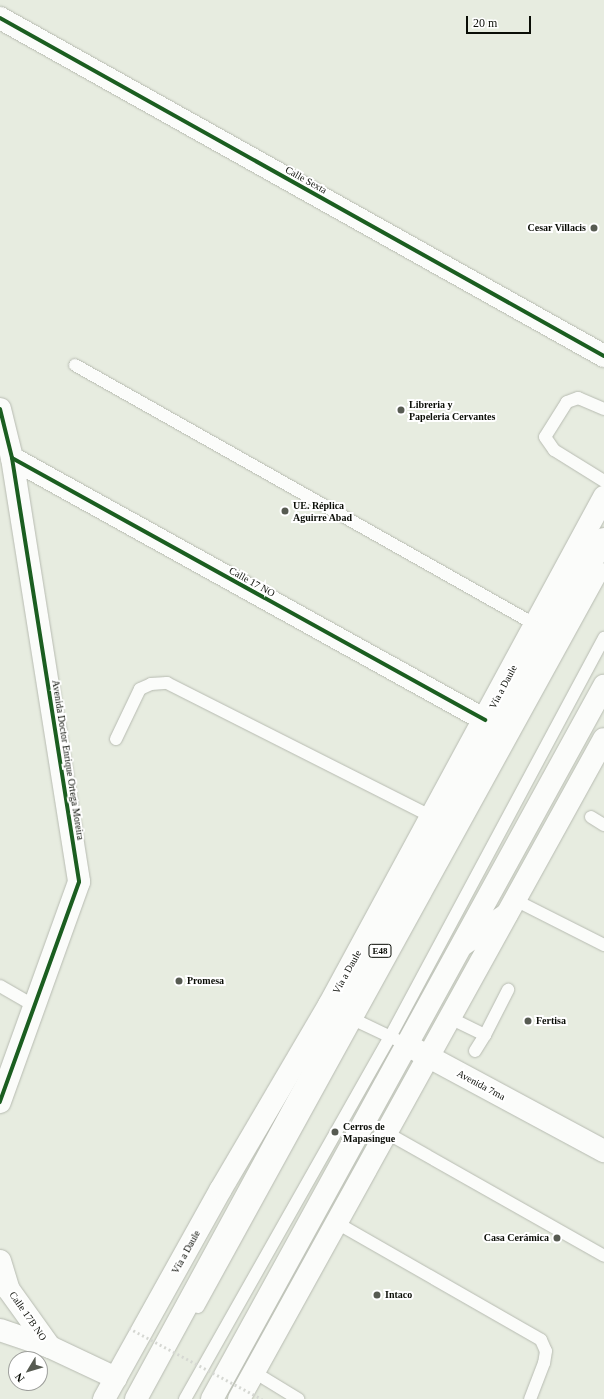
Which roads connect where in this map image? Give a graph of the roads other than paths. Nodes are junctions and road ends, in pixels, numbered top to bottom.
1 (0, 18) edge
2 (604, 356) edge
3 (75, 365) dead end
4 (604, 409) edge
5 (0, 410) edge
6 (12, 458) junction
7 (604, 480) edge
8 (604, 497) edge
9 (604, 539) edge
10 (604, 569) edge
11 (536, 625) junction
12 (604, 638) edge
13 (604, 686) edge
14 (485, 720) junction
15 (116, 739) dead end
16 (604, 739) edge
17 (598, 757) edge
18 (432, 817) junction
19 (591, 817) dead end
20 (604, 825) edge
21 (511, 907) junction
22 (604, 945) edge
23 (461, 946) junction
24 (0, 986) edge
25 (508, 990) dead end
26 (34, 1006) junction
27 (450, 1018) junction
28 (357, 1021) junction
29 (485, 1036) junction
30 (399, 1041) junction
31 (475, 1052) dead end
32 (429, 1057) junction
33 (0, 1102) edge
34 (387, 1133) junction
35 (604, 1151) edge
36 (337, 1223) junction
37 (604, 1256) edge
38 (0, 1261) edge
39 (0, 1330) edge
40 (50, 1347) junction
41 (254, 1372) junction
42 (116, 1378) junction
43 (104, 1399) edge
44 (136, 1399) edge
45 (147, 1399) edge
46 (185, 1399) edge
47 (212, 1399) edge
48 (239, 1399) edge
49 (298, 1399) edge
50 (530, 1399) edge

1 - 2 main road, Calle Sexta
3 - 11 lane
4 - 7 lane
5 - 6 main road, Avenida Doctor Enrique Ortega Moreira
6 - 14 main road, Calle 17 NO
6 - 26 main road, Avenida Doctor Enrique Ortega Moreira
8 - 11 main road, Vía a Daule / E48
9 - 44 main road, Vía a Daule / E48
10 - 28 lane
11 - 14 main road, Vía a Daule / E48
12 - 30 lane
13 - 23 main road
14 - 18 main road, Vía a Daule / E48
15 - 18 lane
16 - 17 main road
17 - 21 main road
18 - 42 main road, Vía a Daule / E48
19 - 20 lane
21 - 22 lane
21 - 23 main road
21 - 27 main road
23 - 30 main road
24 - 26 lane
25 - 29 lane
26 - 33 main road, Avenida Doctor Enrique Ortega Moreira
27 - 29 lane
27 - 32 main road
28 - 30 lane, Avenida 7ma
28 - 45 lane
29 - 31 lane
30 - 32 main road, Avenida 7ma
30 - 46 lane
30 - 47 main road
32 - 34 main road
32 - 35 main road, Avenida 7ma
34 - 36 main road
34 - 37 lane
36 - 41 main road
36 - 50 lane
38 - 40 main road, Calle 17B NO
39 - 40 main road
40 - 42 main road
41 - 48 main road
41 - 49 lane
42 - 43 main road, Vía a Daule / E48

